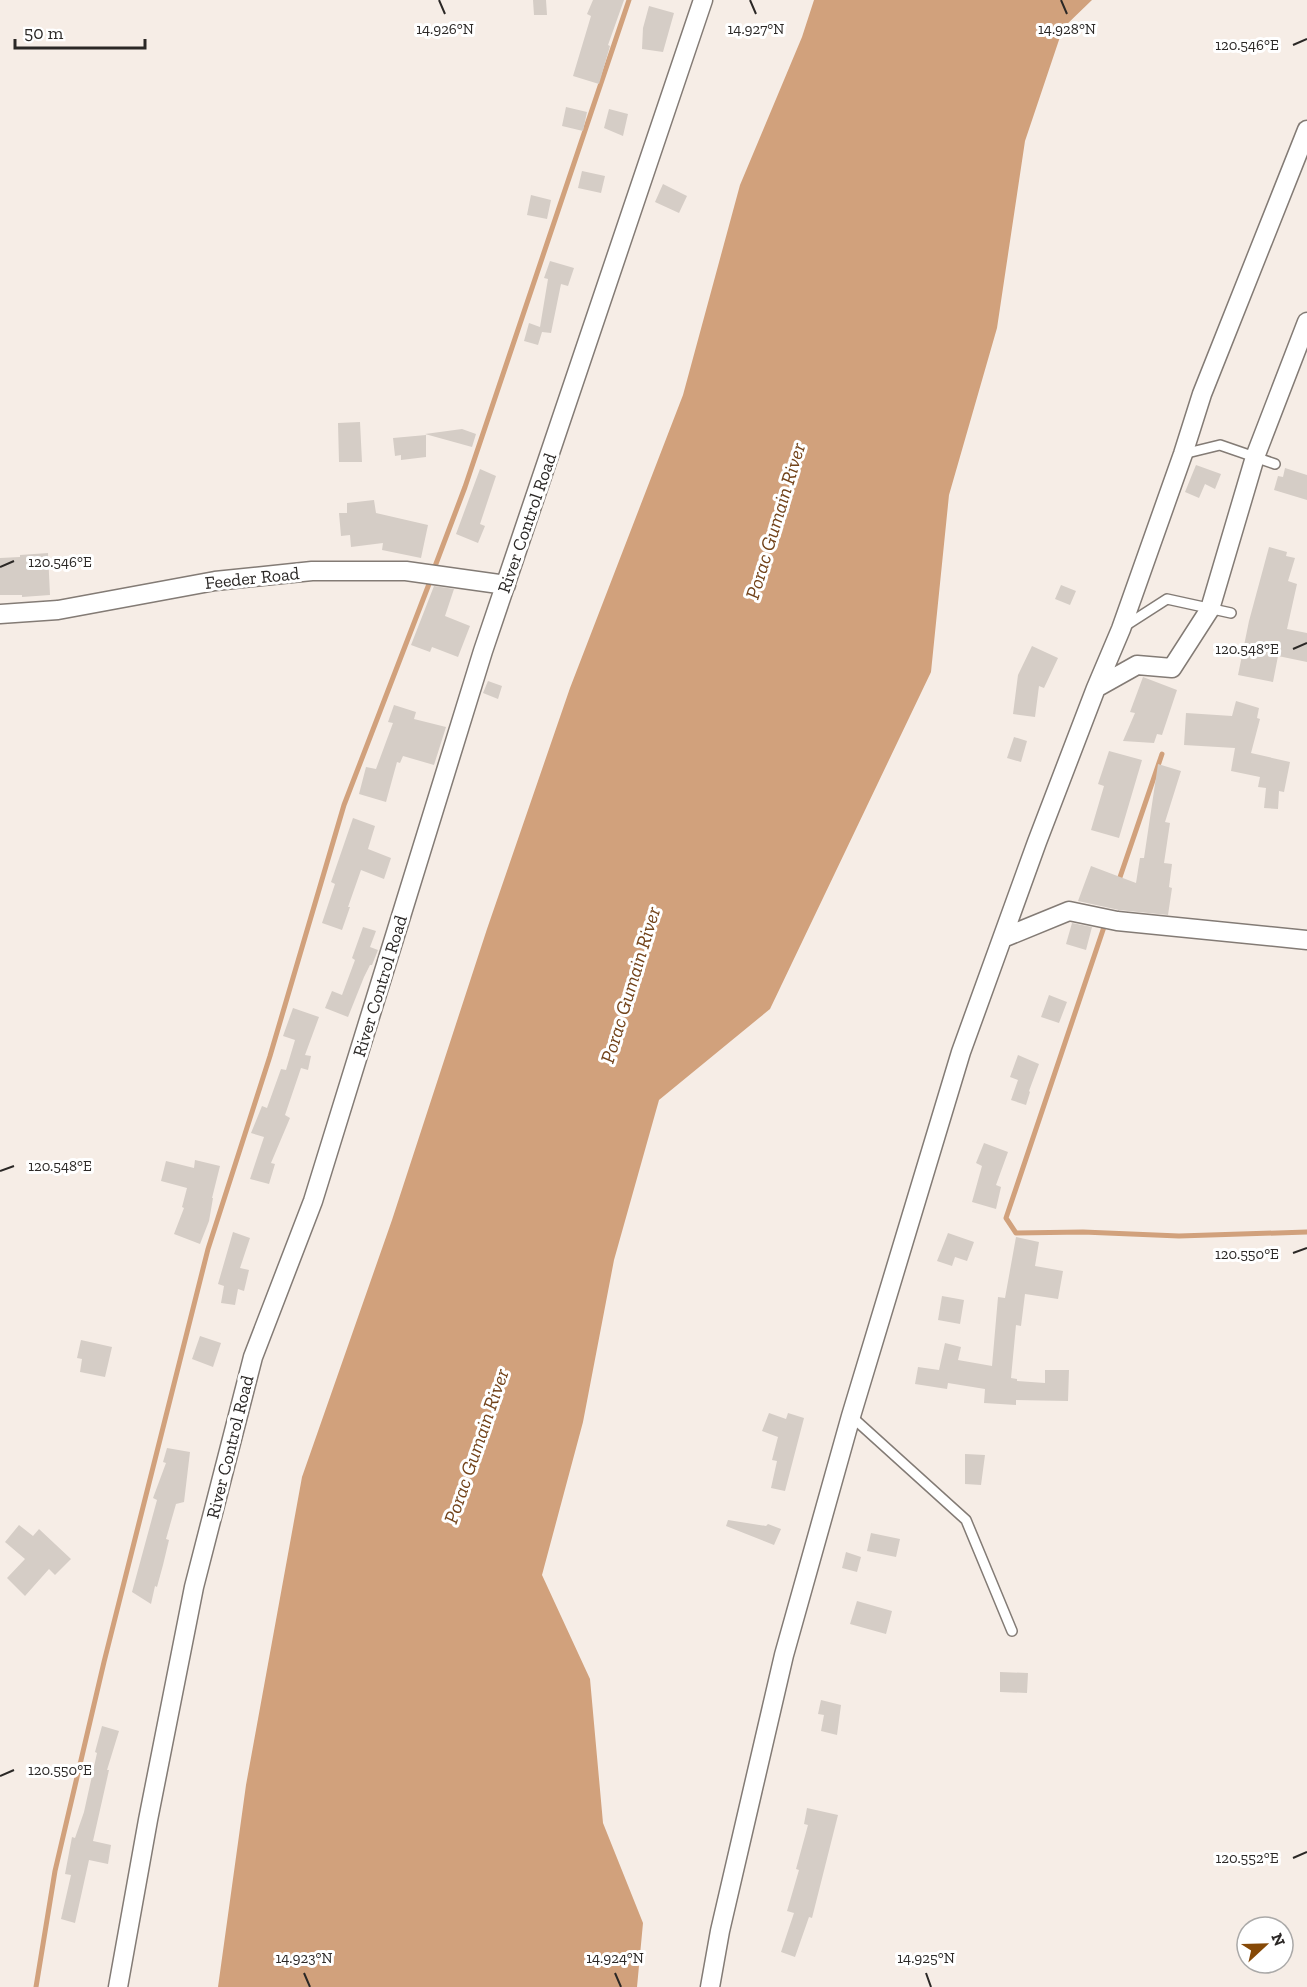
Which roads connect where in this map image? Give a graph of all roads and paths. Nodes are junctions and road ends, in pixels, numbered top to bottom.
1 (703, 0) edge
2 (1307, 130) edge
3 (1307, 322) edge
4 (1184, 454) junction
5 (1255, 457) junction
6 (1275, 464) dead end
7 (506, 585) junction
8 (1210, 609) junction
9 (1231, 613) dead end
10 (0, 614) edge
11 (1121, 629) junction
12 (1096, 688) junction
13 (1003, 938) junction
14 (1307, 940) edge
15 (851, 1416) junction
16 (1012, 1631) dead end
17 (118, 1987) edge
18 (710, 1987) edge

1 - 7 street, River Control Road
2 - 4 street
3 - 5 street
4 - 5 lane
4 - 11 street
5 - 6 lane
5 - 8 street
7 - 10 street, Feeder Road
7 - 17 street, River Control Road
8 - 9 lane
8 - 11 lane
8 - 12 street
11 - 12 street
12 - 13 street
13 - 14 street
13 - 15 street
15 - 16 lane
15 - 18 street

